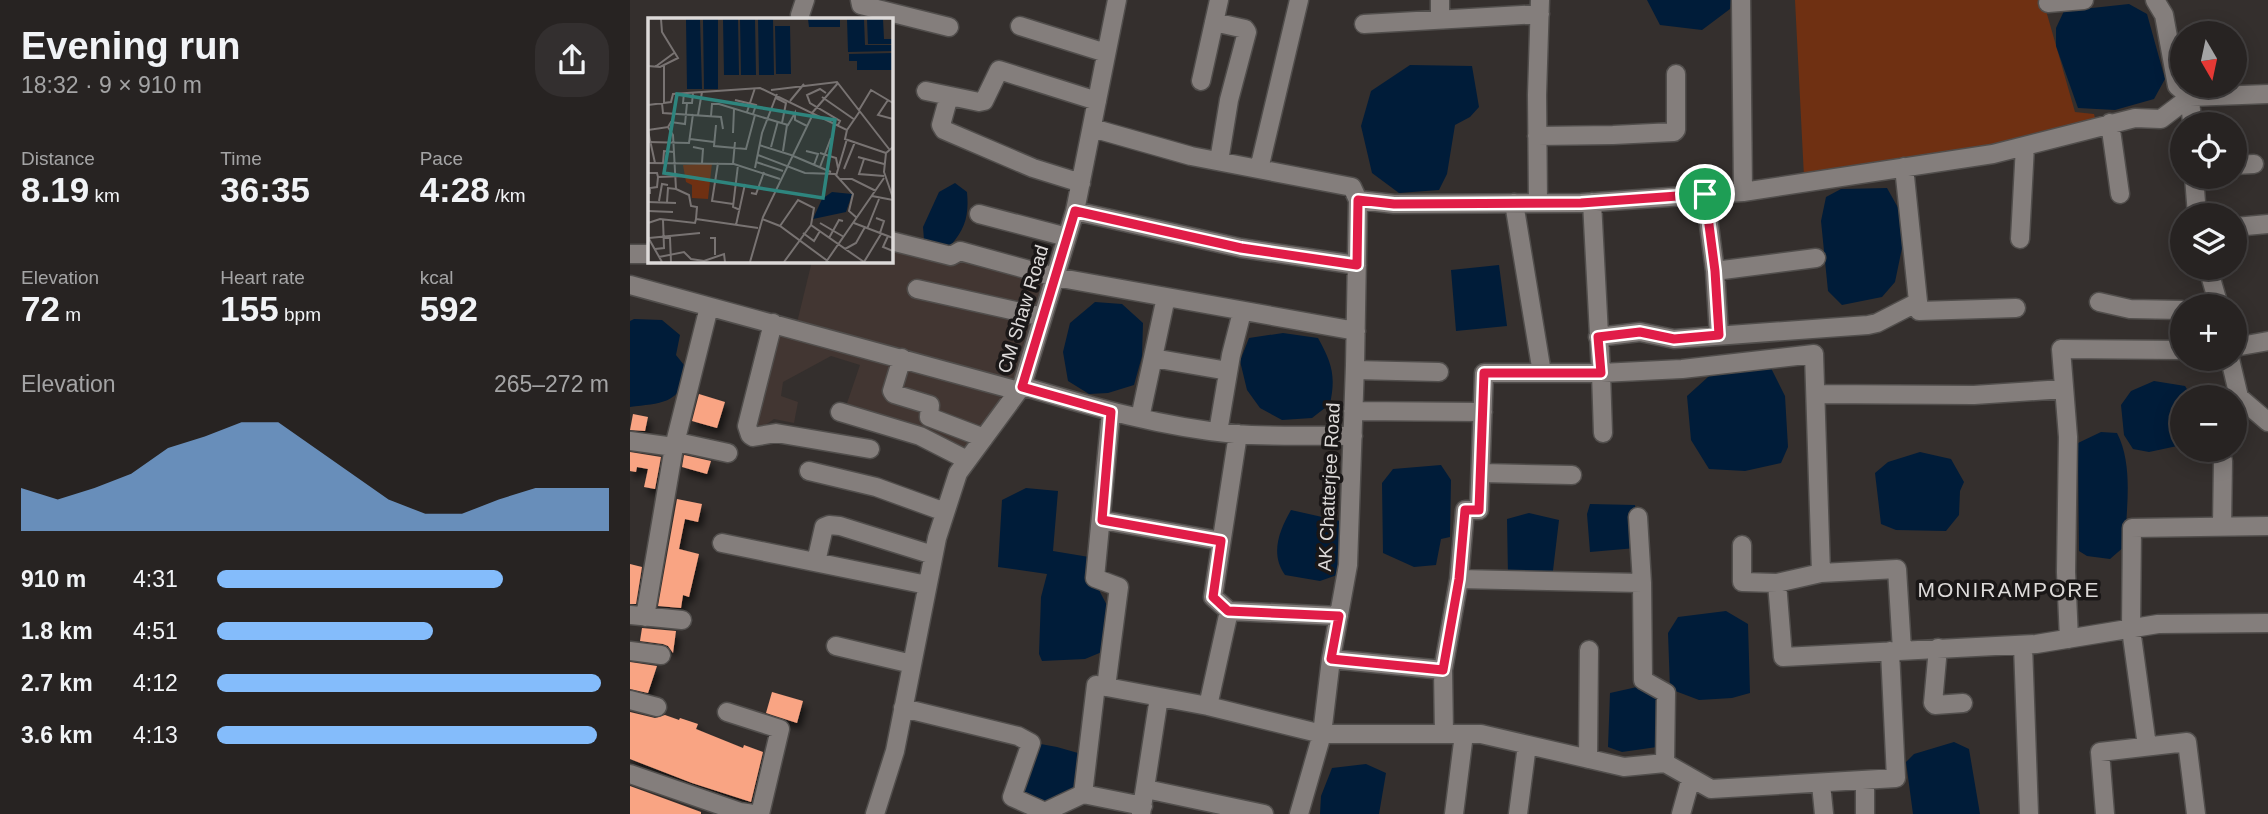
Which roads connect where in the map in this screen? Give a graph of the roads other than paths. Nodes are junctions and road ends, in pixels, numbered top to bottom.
1 (860, 0) edge
2 (1117, 0) edge
3 (1219, 0) edge
4 (1299, 0) edge
5 (1440, 0) edge
6 (1741, 0) edge
7 (2084, 0) edge
8 (2155, 0) edge
9 (2048, 3) dead end
10 (1540, 7) edge
11 (1440, 19) junction
12 (1214, 22) junction
13 (1364, 24) dead end
14 (1020, 26) dead end
15 (949, 27) dead end
16 (2170, 48) edge
17 (1106, 53) junction
18 (1676, 74) dead end
19 (1201, 81) dead end
20 (926, 91) dead end
21 (2268, 94) edge
22 (2247, 95) edge
23 (949, 96) junction
24 (2189, 98) edge
25 (1097, 101) junction
26 (2110, 123) junction
27 (1092, 128) junction
28 (1537, 136) junction
29 (2025, 146) junction
30 (1219, 161) junction
31 (2247, 164) edge
32 (2254, 164) dead end
33 (1904, 167) junction
34 (1259, 169) junction
35 (1081, 183) junction
36 (1743, 192) junction
37 (1705, 194) junction
38 (2120, 194) dead end
39 (1358, 200) junction
40 (1592, 202) junction
41 (1514, 203) junction
42 (1538, 203) junction
43 (1075, 211) junction
44 (979, 214) dead end
45 (2268, 224) edge
46 (2247, 227) edge
47 (1068, 237) junction
48 (2020, 239) dead end
49 (892, 241) edge
50 (630, 254) edge
51 (648, 254) edge
52 (1816, 258) dead end
53 (1357, 265) junction
54 (1715, 271) junction
55 (1055, 277) junction
56 (630, 285) edge
57 (917, 289) dead end
58 (1166, 297) junction
59 (1918, 302) junction
60 (2099, 302) dead end
61 (709, 307) junction
62 (2016, 308) dead end
63 (2170, 310) edge
64 (1242, 312) junction
65 (1043, 317) junction
66 (773, 323) junction
67 (1356, 331) junction
68 (1719, 335) junction
69 (1598, 337) junction
70 (2268, 341) edge
71 (2247, 345) edge
72 (2170, 350) edge
73 (902, 358) junction
74 (1153, 358) junction
75 (1355, 370) junction
76 (1228, 371) junction
77 (2233, 371) edge
78 (1439, 372) dead end
79 (1542, 373) junction
80 (1601, 373) junction
81 (1020, 389) junction
82 (2064, 389) junction
83 (1816, 394) junction
84 (1353, 411) junction
85 (840, 412) dead end
86 (1111, 412) junction
87 (1483, 412) junction
88 (1140, 418) junction
89 (2268, 422) edge
90 (1218, 432) junction
91 (1603, 433) dead end
92 (1238, 434) junction
93 (1353, 436) junction
94 (984, 438) junction
95 (630, 441) edge
96 (674, 447) junction
97 (870, 449) dead end
98 (729, 453) dead end
99 (967, 460) junction
100 (2223, 462) edge
101 (809, 471) dead end
102 (1482, 473) junction
103 (1572, 475) dead end
104 (945, 512) junction
105 (1638, 517) dead end
106 (1102, 520) junction
107 (2268, 526) edge
108 (2222, 527) junction
109 (1221, 541) junction
110 (722, 543) dead end
111 (1742, 545) dead end
112 (933, 555) junction
113 (816, 562) junction
114 (1821, 573) junction
115 (1459, 579) junction
116 (1642, 583) junction
117 (1777, 583) junction
118 (928, 585) junction
119 (1228, 611) junction
120 (638, 616) edge
121 (1339, 616) junction
122 (682, 620) dead end
123 (2268, 623) edge
124 (2131, 629) junction
125 (2069, 639) junction
126 (2023, 645) junction
127 (836, 646) dead end
128 (1938, 648) junction
129 (1589, 650) dead end
130 (1896, 650) junction
131 (630, 651) edge
132 (661, 655) dead end
133 (1331, 659) junction
134 (912, 664) junction
135 (1443, 670) junction
136 (1106, 687) junction
137 (1159, 697) junction
138 (630, 700) edge
139 (1963, 703) dead end
140 (1208, 706) junction
141 (657, 707) dead end
142 (903, 708) junction
143 (727, 712) dead end
144 (1322, 734) junction
145 (1444, 734) junction
146 (1464, 734) junction
147 (1527, 745) junction
148 (2147, 746) junction
149 (1588, 759) junction
150 (1665, 763) junction
151 (630, 774) edge
152 (1691, 778) junction
153 (1865, 780) junction
154 (1821, 784) junction
155 (1083, 794) junction
156 (1144, 803) edge
157 (1228, 810) edge
158 (753, 814) edge
159 (760, 814) edge
160 (875, 814) edge
161 (1265, 814) edge
162 (1299, 814) edge
163 (1454, 814) edge
164 (1518, 814) edge
165 (1681, 814) edge
166 (1824, 814) edge
167 (1865, 814) edge
168 (2029, 814) edge
169 (2105, 814) edge
170 (2196, 814) edge

1 - 15 street
2 - 17 street, CM Shaw Road
3 - 12 street
4 - 34 street
5 - 11 street
6 - 36 street
7 - 9 street
8 - 16 street
10 - 11 street
10 - 28 street
11 - 13 street
12 - 19 street
12 - 30 street
14 - 17 street
17 - 25 street, CM Shaw Road
18 - 28 street
20 - 23 street
21 - 22 street
23 - 25 street
23 - 35 street
24 - 26 street
25 - 27 street, CM Shaw Road
26 - 29 street
26 - 38 street
27 - 30 street
27 - 35 street, CM Shaw Road
28 - 42 street
29 - 33 street
29 - 48 street
30 - 34 street
31 - 32 street
33 - 36 street
33 - 59 street
34 - 39 street
35 - 43 street, CM Shaw Road
36 - 37 street
37 - 40 street
37 - 54 street
39 - 41 street
39 - 53 street, AK Chatterjee Road
40 - 42 street
40 - 69 street
41 - 42 street
41 - 79 street
43 - 47 street, CM Shaw Road
43 - 53 street
44 - 47 street
45 - 46 street
47 - 55 street, CM Shaw Road
49 - 55 street
50 - 51 street
52 - 54 street
53 - 67 street, AK Chatterjee Road
54 - 68 street
55 - 58 street
55 - 65 street, CM Shaw Road
56 - 61 street
57 - 65 street
58 - 64 street
58 - 74 street
59 - 62 street
59 - 68 street
60 - 63 street
61 - 66 street
61 - 96 street
64 - 67 street
64 - 76 street
65 - 81 street, CM Shaw Road
66 - 73 street
66 - 97 street
67 - 75 street, AK Chatterjee Road
68 - 69 street
69 - 80 street
70 - 71 street
72 - 82 street
73 - 81 street
73 - 94 street
74 - 76 street
74 - 88 street
75 - 78 street
75 - 84 street, AK Chatterjee Road
76 - 90 street
77 - 89 street
79 - 80 street
79 - 87 street
80 - 83 street
80 - 91 street
81 - 86 street
81 - 94 street, CM Shaw Road
82 - 83 street
82 - 125 street
83 - 114 street
84 - 87 street
84 - 93 street, AK Chatterjee Road
85 - 99 street
86 - 88 street
86 - 106 street
87 - 102 street
88 - 90 street
90 - 92 street
92 - 93 street
92 - 109 street
93 - 121 street, AK Chatterjee Road
94 - 99 street, CM Shaw Road
95 - 96 street
96 - 98 street
96 - 120 street
99 - 104 street, CM Shaw Road
100 - 108 street
101 - 104 street
102 - 103 street
102 - 115 street
104 - 112 street, CM Shaw Road
105 - 116 street
106 - 109 street
106 - 136 street
107 - 108 street
108 - 124 street
109 - 119 street
110 - 113 street
111 - 117 street
112 - 113 street
112 - 118 street, CM Shaw Road
113 - 118 street
114 - 117 street
114 - 130 street
115 - 116 street
115 - 135 street
116 - 150 street
117 - 130 street
118 - 134 street, CM Shaw Road
119 - 121 street
119 - 140 street
120 - 122 street
121 - 133 street, AK Chatterjee Road
123 - 124 street
124 - 125 street
124 - 148 street
125 - 126 street
126 - 128 street
126 - 168 street
127 - 134 street
128 - 130 street
128 - 139 street
129 - 149 street
130 - 153 street
131 - 132 street
133 - 135 street
133 - 144 street, AK Chatterjee Road
134 - 142 street, CM Shaw Road
135 - 145 street
136 - 137 street
136 - 155 street
137 - 140 street
137 - 156 street
138 - 141 street
140 - 144 street
142 - 155 street
142 - 160 street, CM Shaw Road
143 - 159 street
144 - 145 street
144 - 162 street, AK Chatterjee Road
145 - 146 street
146 - 147 street
146 - 163 street
147 - 149 street
147 - 164 street
148 - 169 street
148 - 170 street
149 - 150 street
150 - 152 street
151 - 158 street
152 - 154 street
152 - 165 street
153 - 154 street
153 - 167 street
154 - 166 street
155 - 156 street
156 - 157 street
157 - 161 street

